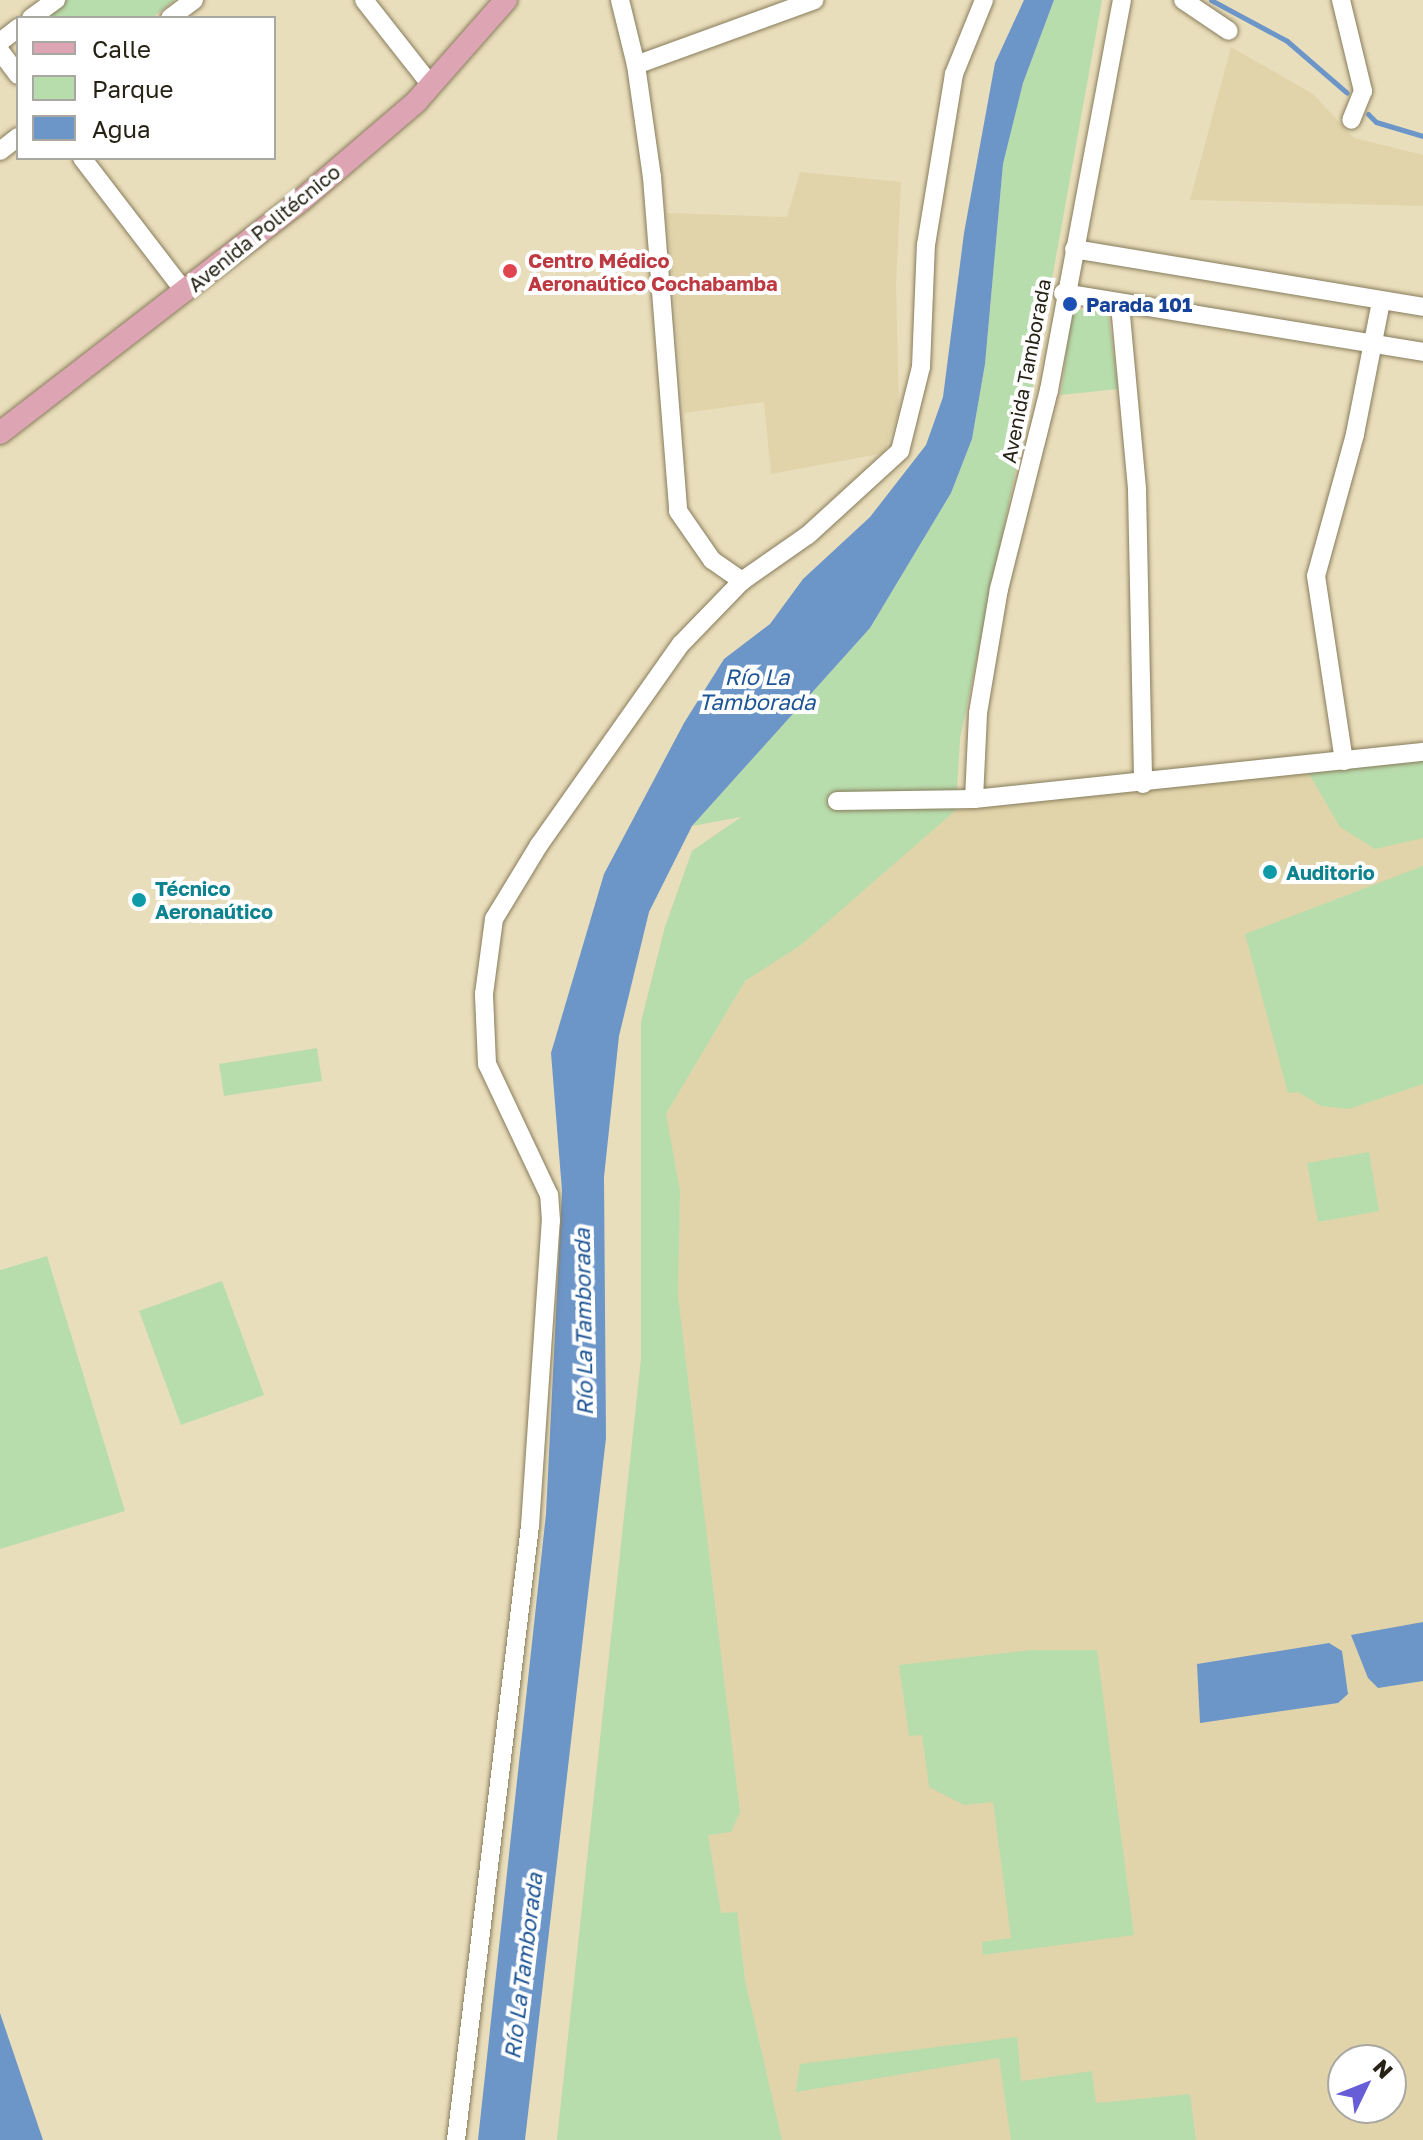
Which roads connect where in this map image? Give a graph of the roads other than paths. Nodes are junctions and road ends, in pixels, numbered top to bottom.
1 (56, 0) edge
2 (194, 0) edge
3 (364, 0) edge
4 (506, 0) edge
5 (620, 0) edge
6 (815, 0) edge
7 (984, 0) edge
8 (1122, 0) edge
9 (1183, 0) edge
10 (1341, 0) edge
11 (34, 16) edge
12 (173, 16) edge
13 (16, 30) edge
14 (1229, 31) dead end
15 (0, 42) edge
16 (0, 51) edge
17 (636, 65) junction
18 (16, 72) edge
19 (431, 85) junction
20 (1351, 120) dead end
21 (16, 139) edge
22 (0, 151) edge
23 (84, 160) edge
24 (1074, 249) junction
25 (185, 292) junction
26 (1063, 293) junction
27 (1381, 302) junction
28 (1120, 305) junction
29 (1423, 307) edge
30 (1372, 346) junction
31 (1423, 352) edge
32 (0, 433) edge
33 (742, 581) junction
34 (1423, 752) edge
35 (1344, 761) junction
36 (1143, 784) junction
37 (974, 799) junction
38 (837, 801) dead end
39 (456, 2140) edge

1 - 11 street
2 - 12 street
3 - 19 street
4 - 19 main road, Avenida Politécnico
5 - 17 street
6 - 17 street
7 - 33 street
8 - 24 street, Avenida Tamborada
9 - 14 street
10 - 20 street
13 - 15 street
16 - 18 street
17 - 33 street
19 - 25 main road, Avenida Politécnico
21 - 22 street
23 - 25 street
24 - 26 street, Avenida Tamborada
24 - 27 street
25 - 32 main road, Avenida Politécnico
26 - 28 street
26 - 37 street, Avenida Tamborada
27 - 29 street
27 - 30 street
28 - 30 street
28 - 36 street
30 - 31 street
30 - 35 street
33 - 39 street
34 - 35 street
35 - 36 street
36 - 37 street
37 - 38 street

